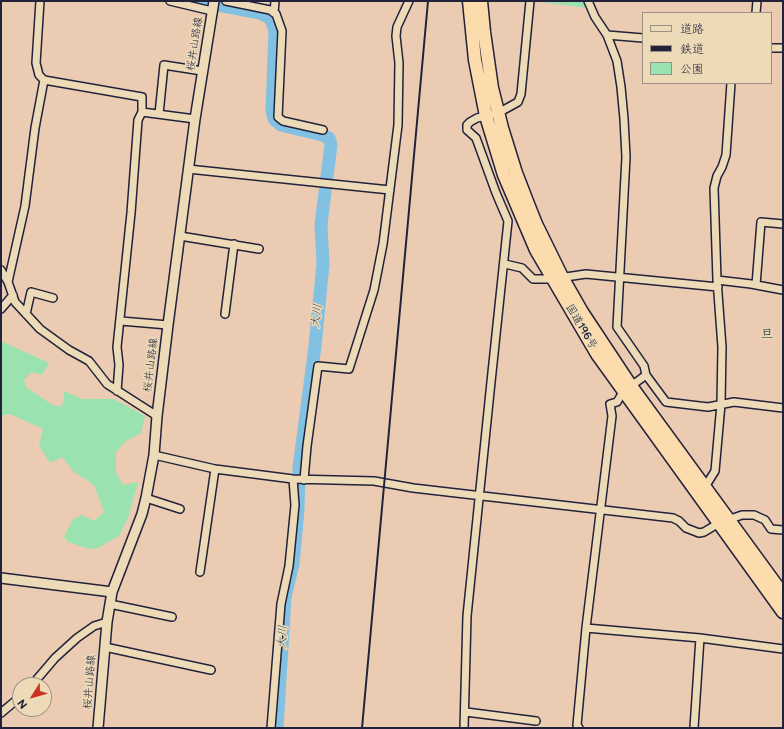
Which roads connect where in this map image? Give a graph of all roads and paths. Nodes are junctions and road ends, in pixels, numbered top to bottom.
1 (40, 1) edge
2 (170, 1) edge
3 (214, 1) edge
4 (226, 1) edge
5 (275, 1) edge
6 (409, 1) edge
7 (469, 1) edge
8 (481, 1) edge
9 (530, 1) edge
10 (588, 1) edge
11 (757, 1) edge
12 (212, 11) junction
13 (756, 12) edge
14 (274, 13) junction
15 (607, 35) junction
16 (642, 38) edge
17 (772, 48) edge
18 (783, 48) edge
19 (202, 71) junction
20 (44, 80) junction
21 (731, 84) edge
22 (142, 112) junction
23 (498, 113) junction
24 (159, 114) junction
25 (486, 116) junction
26 (195, 119) junction
27 (323, 130) dead end
28 (188, 169) junction
29 (390, 190) junction
30 (783, 224) edge
31 (180, 236) junction
32 (234, 244) junction
33 (259, 249) dead end
34 (505, 264) junction
35 (1, 270) edge
36 (620, 277) junction
37 (557, 278) junction
38 (8, 282) junction
39 (717, 284) junction
40 (756, 285) junction
41 (783, 290) edge
42 (13, 296) junction
43 (53, 298) dead end
44 (1, 309) edge
45 (26, 314) junction
46 (225, 314) dead end
47 (121, 321) junction
48 (168, 325) junction
49 (646, 375) junction
50 (627, 389) junction
51 (117, 391) junction
52 (721, 404) junction
53 (783, 408) edge
54 (157, 416) junction
55 (154, 455) junction
56 (215, 469) junction
57 (293, 479) junction
58 (304, 480) junction
59 (704, 486) junction
60 (479, 495) junction
61 (146, 498) junction
62 (180, 509) dead end
63 (601, 509) junction
64 (724, 522) junction
65 (783, 530) edge
66 (200, 572) dead end
67 (1, 578) edge
68 (112, 592) junction
69 (783, 594) edge
70 (110, 604) junction
71 (783, 612) edge
72 (172, 617) dead end
73 (107, 622) junction
74 (586, 628) junction
75 (700, 638) junction
76 (105, 648) junction
77 (783, 649) edge
78 (211, 670) dead end
79 (39, 677) edge
80 (12, 703) edge
81 (1, 712) edge
82 (466, 712) junction
83 (536, 721) dead end
84 (98, 728) edge
85 (272, 728) edge
86 (464, 728) edge
87 (579, 728) edge
88 (694, 728) edge

1 - 20 street
2 - 12 street
3 - 12 main road, 桜井山路線
4 - 14 street
5 - 14 street
6 - 29 street
7 - 25 highway, 国道196号
8 - 23 highway, 国道196号
9 - 23 street
10 - 15 street
11 - 13 street
12 - 19 main road, 桜井山路線
14 - 27 street
15 - 16 street
15 - 36 street
17 - 18 street
19 - 24 street
19 - 26 main road, 桜井山路線
20 - 22 street
20 - 38 street
21 - 39 street
22 - 24 street
22 - 47 street
23 - 25 street
23 - 37 highway, 国道196号
24 - 26 street
25 - 34 street
25 - 37 highway, 国道196号
26 - 28 main road, 桜井山路線
28 - 29 street
28 - 31 main road, 桜井山路線
29 - 58 street
30 - 40 street
31 - 32 street
31 - 48 main road, 桜井山路線
32 - 33 street
32 - 46 street
34 - 37 street
34 - 60 street
35 - 38 street
36 - 37 street
36 - 39 street
36 - 49 street
37 - 50 highway, 国道196号
38 - 42 street
39 - 40 street
39 - 52 street
40 - 41 street
42 - 44 street
42 - 45 street
43 - 45 street
45 - 51 street
47 - 48 street
47 - 51 street
48 - 54 main road, 桜井山路線
49 - 50 street
49 - 52 street
50 - 59 highway, 国道196号
50 - 63 street
50 - 64 highway, 国道196号
51 - 54 street
52 - 53 street
52 - 59 street
54 - 55 main road, 桜井山路線
55 - 56 street
55 - 61 main road, 桜井山路線
56 - 57 street
56 - 66 street
57 - 58 street
57 - 85 street
58 - 60 street
59 - 64 highway, 国道196号
60 - 63 street
60 - 82 street
61 - 62 street
61 - 68 main road, 桜井山路線
63 - 64 street
63 - 74 street
64 - 65 street
64 - 69 highway, 国道196号
64 - 71 highway, 国道196号
67 - 68 main road
68 - 70 main road, 桜井山路線
70 - 72 street
70 - 73 main road, 桜井山路線
73 - 76 main road, 桜井山路線
73 - 79 street
74 - 75 street
74 - 87 street
75 - 77 street
75 - 88 street
76 - 78 street
76 - 84 main road, 桜井山路線
80 - 81 street
82 - 83 street
82 - 86 street

